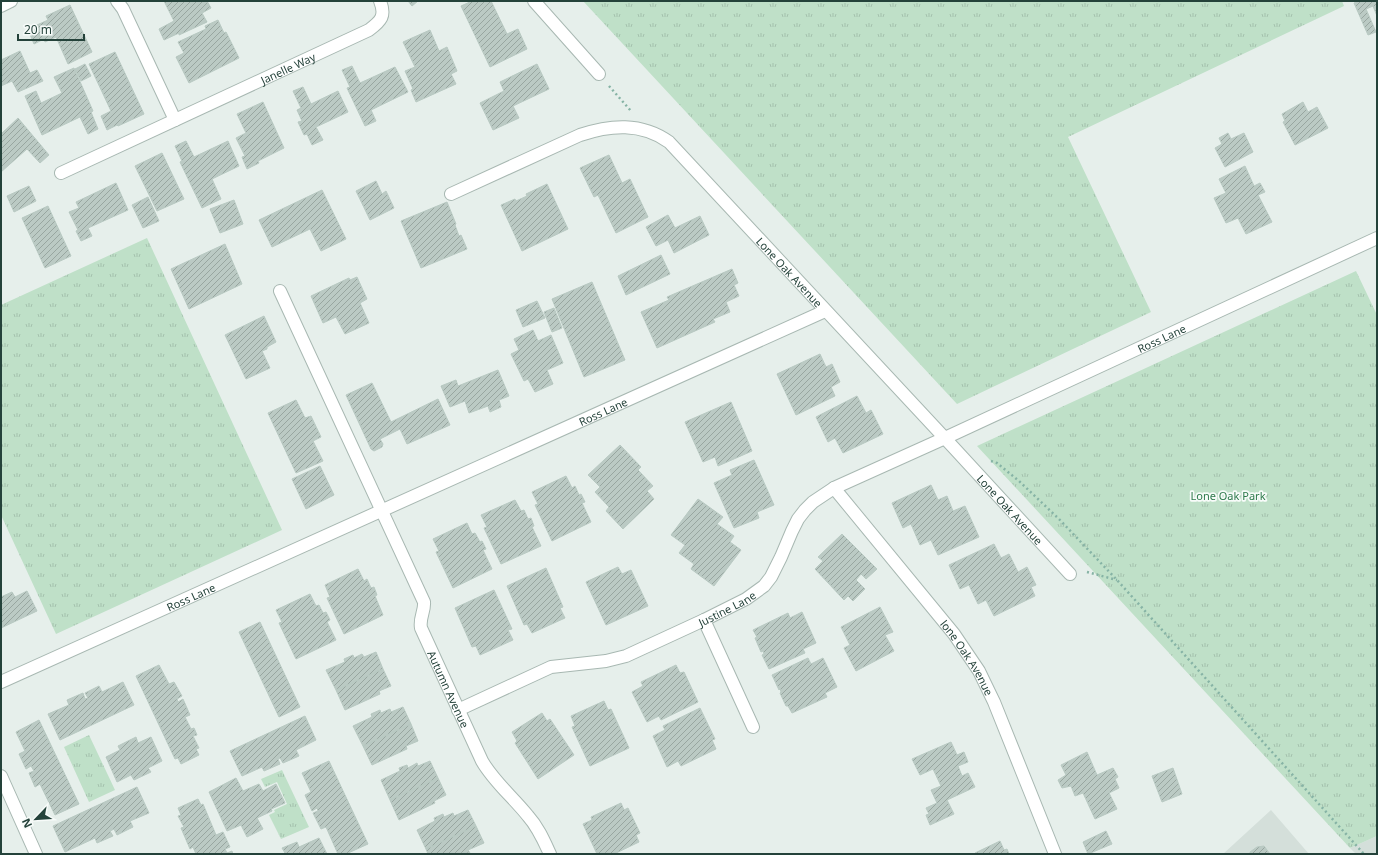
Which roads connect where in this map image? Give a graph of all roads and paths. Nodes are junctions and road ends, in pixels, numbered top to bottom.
1 (11, 1) edge
2 (117, 1) edge
3 (380, 1) edge
4 (534, 1) edge
5 (1, 6) edge
6 (599, 74) joint
7 (175, 120) junction
8 (649, 130) junction
9 (62, 174) dead end
10 (451, 194) dead end
11 (1377, 238) edge
12 (280, 291) dead end
13 (825, 310) junction
14 (945, 438) junction
15 (990, 460) dead end
16 (834, 488) junction
17 (381, 511) junction
18 (1070, 574) joint
19 (1117, 580) junction
20 (704, 620) junction
21 (1, 682) edge
22 (458, 710) junction
23 (753, 727) dead end
24 (1, 776) edge
25 (36, 854) edge
26 (550, 854) edge
27 (1055, 854) edge
28 (1364, 854) edge

1 - 5 street
2 - 7 street
3 - 7 street, Janelle Way
4 - 6 street
6 - 8 path
7 - 9 street, Janelle Way
8 - 10 street, Lone Oak Avenue
8 - 13 street, Lone Oak Avenue
11 - 14 street, Ross Lane
12 - 17 street
13 - 14 street, Lone Oak Avenue
13 - 17 street, Ross Lane
14 - 16 street, Justine Lane
14 - 18 street, Lone Oak Avenue
15 - 19 path
16 - 20 street, Justine Lane
16 - 27 street, lone Oak Avenue
17 - 21 street, Ross Lane
17 - 22 street, Autumn Avenue
18 - 19 path
19 - 28 path
20 - 22 street, Justine Lane
20 - 23 street
22 - 26 street, Autumn Avenue
24 - 25 street

